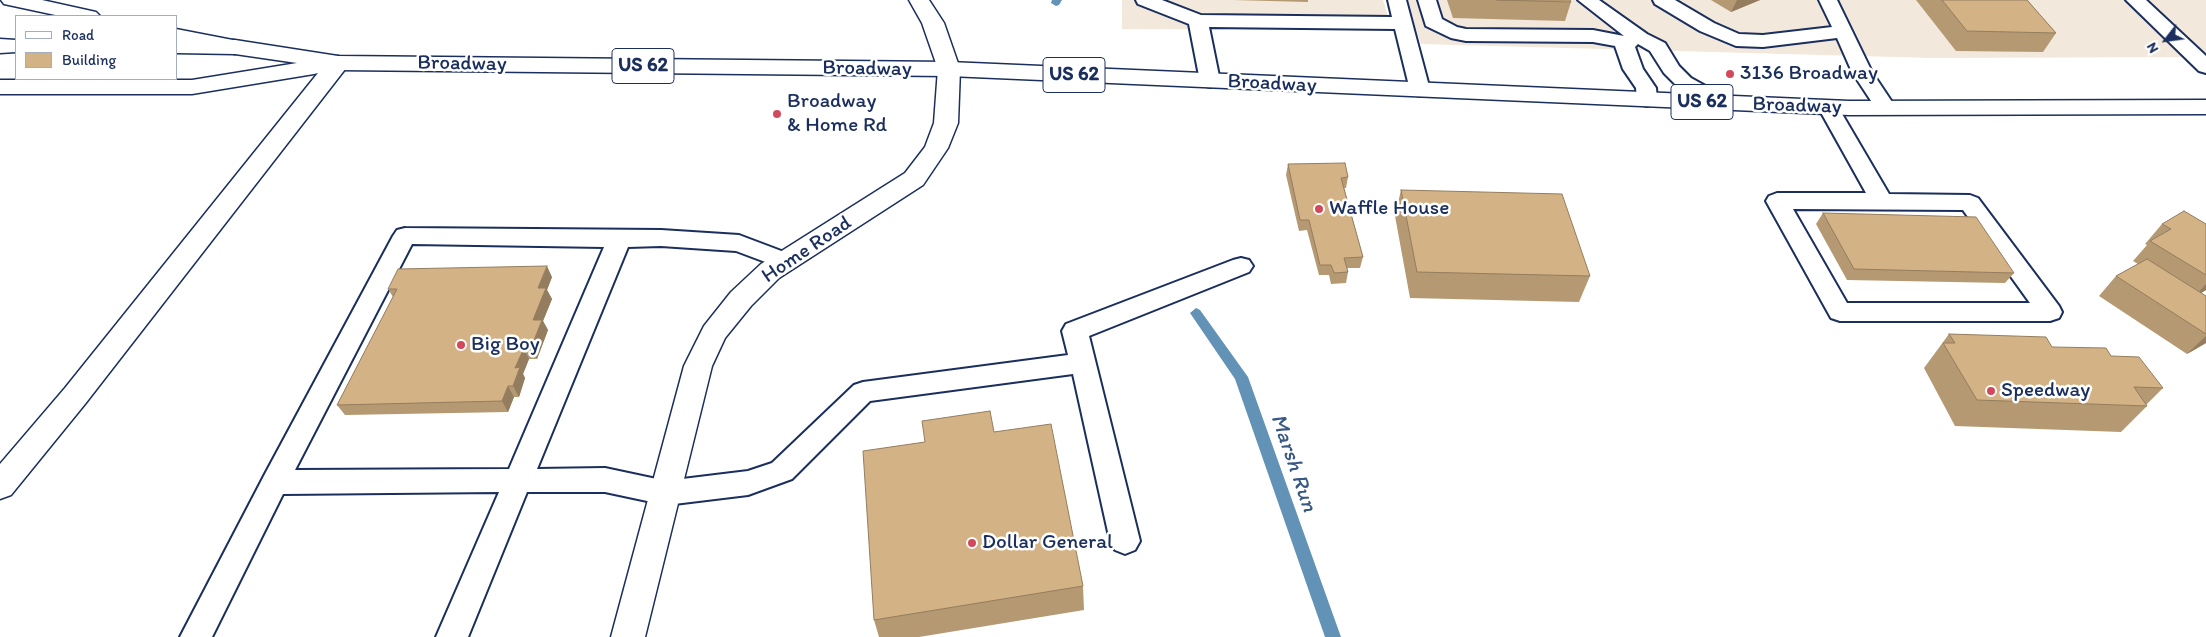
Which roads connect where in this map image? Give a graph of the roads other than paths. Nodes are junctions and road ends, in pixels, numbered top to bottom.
1 (11, 0) edge
2 (919, 0) edge
3 (1146, 0) edge
4 (1397, 0) edge
5 (1428, 0) edge
6 (1587, 0) edge
7 (1662, 0) edge
8 (1828, 0) edge
9 (2135, 0) edge
10 (84, 15) edge
11 (1198, 21) junction
12 (1404, 23) junction
13 (1844, 31) junction
14 (178, 34) edge
15 (1633, 41) junction
16 (0, 46) edge
17 (15, 46) edge
18 (178, 46) edge
19 (235, 47) junction
20 (338, 63) junction
21 (2206, 67) edge
22 (949, 70) junction
23 (1210, 81) junction
24 (0, 87) edge
25 (1420, 90) junction
26 (1647, 100) junction
27 (1722, 103) junction
28 (1828, 107) junction
29 (2206, 107) edge
30 (1886, 108) junction
31 (1882, 201) junction
32 (618, 239) junction
33 (784, 261) junction
34 (1241, 266) dead end
35 (1083, 363) junction
36 (516, 481) junction
37 (275, 482) junction
38 (0, 486) edge
39 (666, 493) junction
40 (1125, 541) dead end
41 (196, 637) edge
42 (452, 637) edge
43 (628, 637) edge

1 - 10 main road
2 - 22 main road, Home Road
3 - 11 lane
4 - 12 lane
5 - 15 lane
6 - 15 lane
7 - 13 lane
8 - 13 lane
9 - 21 lane
11 - 12 lane
11 - 23 lane
12 - 25 lane
13 - 30 lane
14 - 19 main road
15 - 26 lane
15 - 27 lane
16 - 17 main road
18 - 19 main road, US 62
19 - 20 main road, US 62
20 - 22 main road, Broadway / US 62
20 - 24 main road, US 62
20 - 38 main road
22 - 23 main road, Broadway / US 62
22 - 33 main road, Home Road
23 - 25 main road, Broadway / US 62
25 - 26 main road, Broadway / US 62
26 - 27 main road, Broadway / US 62
27 - 28 main road, Broadway / US 62
28 - 30 main road, Broadway / US 62
28 - 31 lane
29 - 30 main road, Broadway / US 62
31 - 31 lane
32 - 33 lane
32 - 36 lane
32 - 37 lane
33 - 39 main road, Home Road
34 - 35 lane
35 - 39 lane
35 - 40 lane
36 - 37 lane
36 - 39 lane
36 - 42 lane
37 - 41 lane
39 - 43 main road, Home Road

